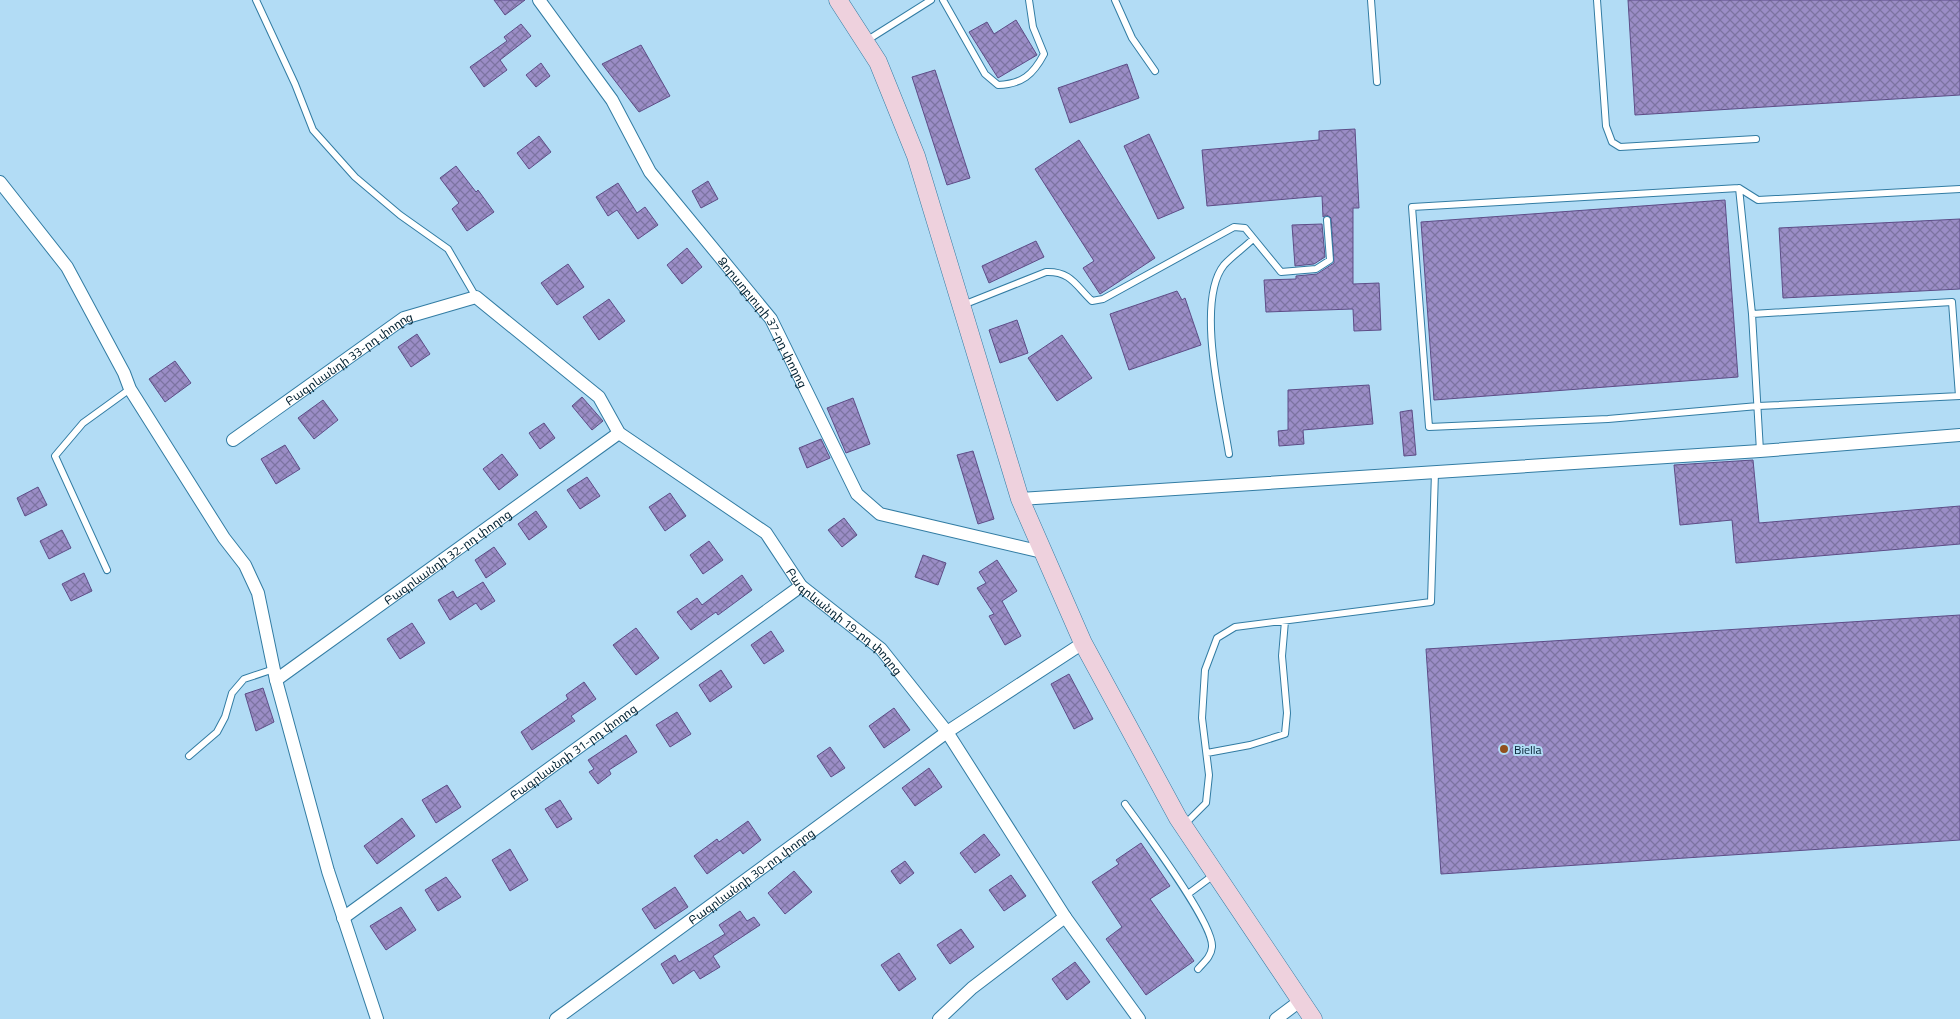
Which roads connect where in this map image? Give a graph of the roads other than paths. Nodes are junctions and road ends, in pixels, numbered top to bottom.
1 (256, 0) edge
2 (539, 0) edge
3 (838, 0) edge
4 (930, 0) edge
5 (943, 0) edge
6 (1029, 0) edge
7 (1115, 0) edge
8 (1371, 0) edge
9 (1597, 0) edge
10 (865, 42) junction
11 (1155, 71) dead end
12 (1377, 82) dead end
13 (1756, 139) dead end
14 (0, 182) edge
15 (1739, 188) junction
16 (1960, 189) edge
17 (1328, 220) dead end
18 (1253, 239) junction
19 (476, 297) junction
20 (962, 305) junction
21 (1752, 314) junction
22 (130, 388) junction
23 (1959, 396) edge
24 (1758, 406) junction
25 (620, 433) junction
26 (1960, 434) edge
27 (232, 440) dead end
28 (1760, 451) junction
29 (1229, 454) dead end
30 (1435, 472) junction
31 (1020, 499) junction
32 (1042, 552) junction
33 (107, 570) dead end
34 (802, 586) junction
35 (1285, 621) junction
36 (1083, 643) junction
37 (275, 674) junction
38 (947, 732) junction
39 (1207, 753) junction
40 (189, 756) dead end
41 (1125, 804) dead end
42 (1183, 826) junction
43 (1216, 874) junction
44 (1188, 894) junction
45 (1066, 917) junction
46 (343, 918) junction
47 (1198, 970) dead end
48 (1300, 1001) junction
49 (377, 1019) edge
50 (556, 1019) edge
51 (939, 1019) edge
52 (1139, 1019) edge
53 (1276, 1019) edge
54 (1313, 1019) edge

1 - 19 lane
2 - 32 street, Ձորաղբյուրի 37-րդ փողոց
3 - 10 street
4 - 10 lane
5 - 6 lane
7 - 11 lane
8 - 12 lane
9 - 13 lane
10 - 20 street
14 - 22 street
15 - 16 lane
15 - 21 lane
15 - 24 lane
17 - 18 lane
18 - 20 lane
18 - 29 lane
19 - 25 street, Բագրևանդի 19-րդ փողոց
19 - 27 street, Բագրևանդի 33-րդ փողոց
20 - 31 street
21 - 23 lane
21 - 24 lane
22 - 33 lane
22 - 37 street
23 - 24 lane
24 - 28 lane
25 - 34 street, Բագրևանդի 19-րդ փողոց
25 - 37 street, Բագրևանդի 32-րդ փողոց
26 - 28 street
28 - 30 street
30 - 31 street
30 - 35 lane
31 - 32 street
32 - 36 street
34 - 38 street, Բագրևանդի 19-րդ փողոց
34 - 46 street, Բագրևանդի 31-րդ փողոց
35 - 39 lane
35 - 39 lane
36 - 38 street, Բագրևանդի 30-րդ փողոց
36 - 42 street
37 - 40 lane
37 - 46 street
38 - 45 street, Բագրևանդի 19-րդ փողոց
38 - 50 street, Բագրևանդի 30-րդ փողոց
39 - 42 lane
41 - 44 lane
42 - 43 street
43 - 44 lane
43 - 48 street
44 - 47 lane
45 - 51 street
45 - 52 street, Բագրևանդի 19-րդ փողոց
46 - 49 street
48 - 53 street
48 - 54 street

